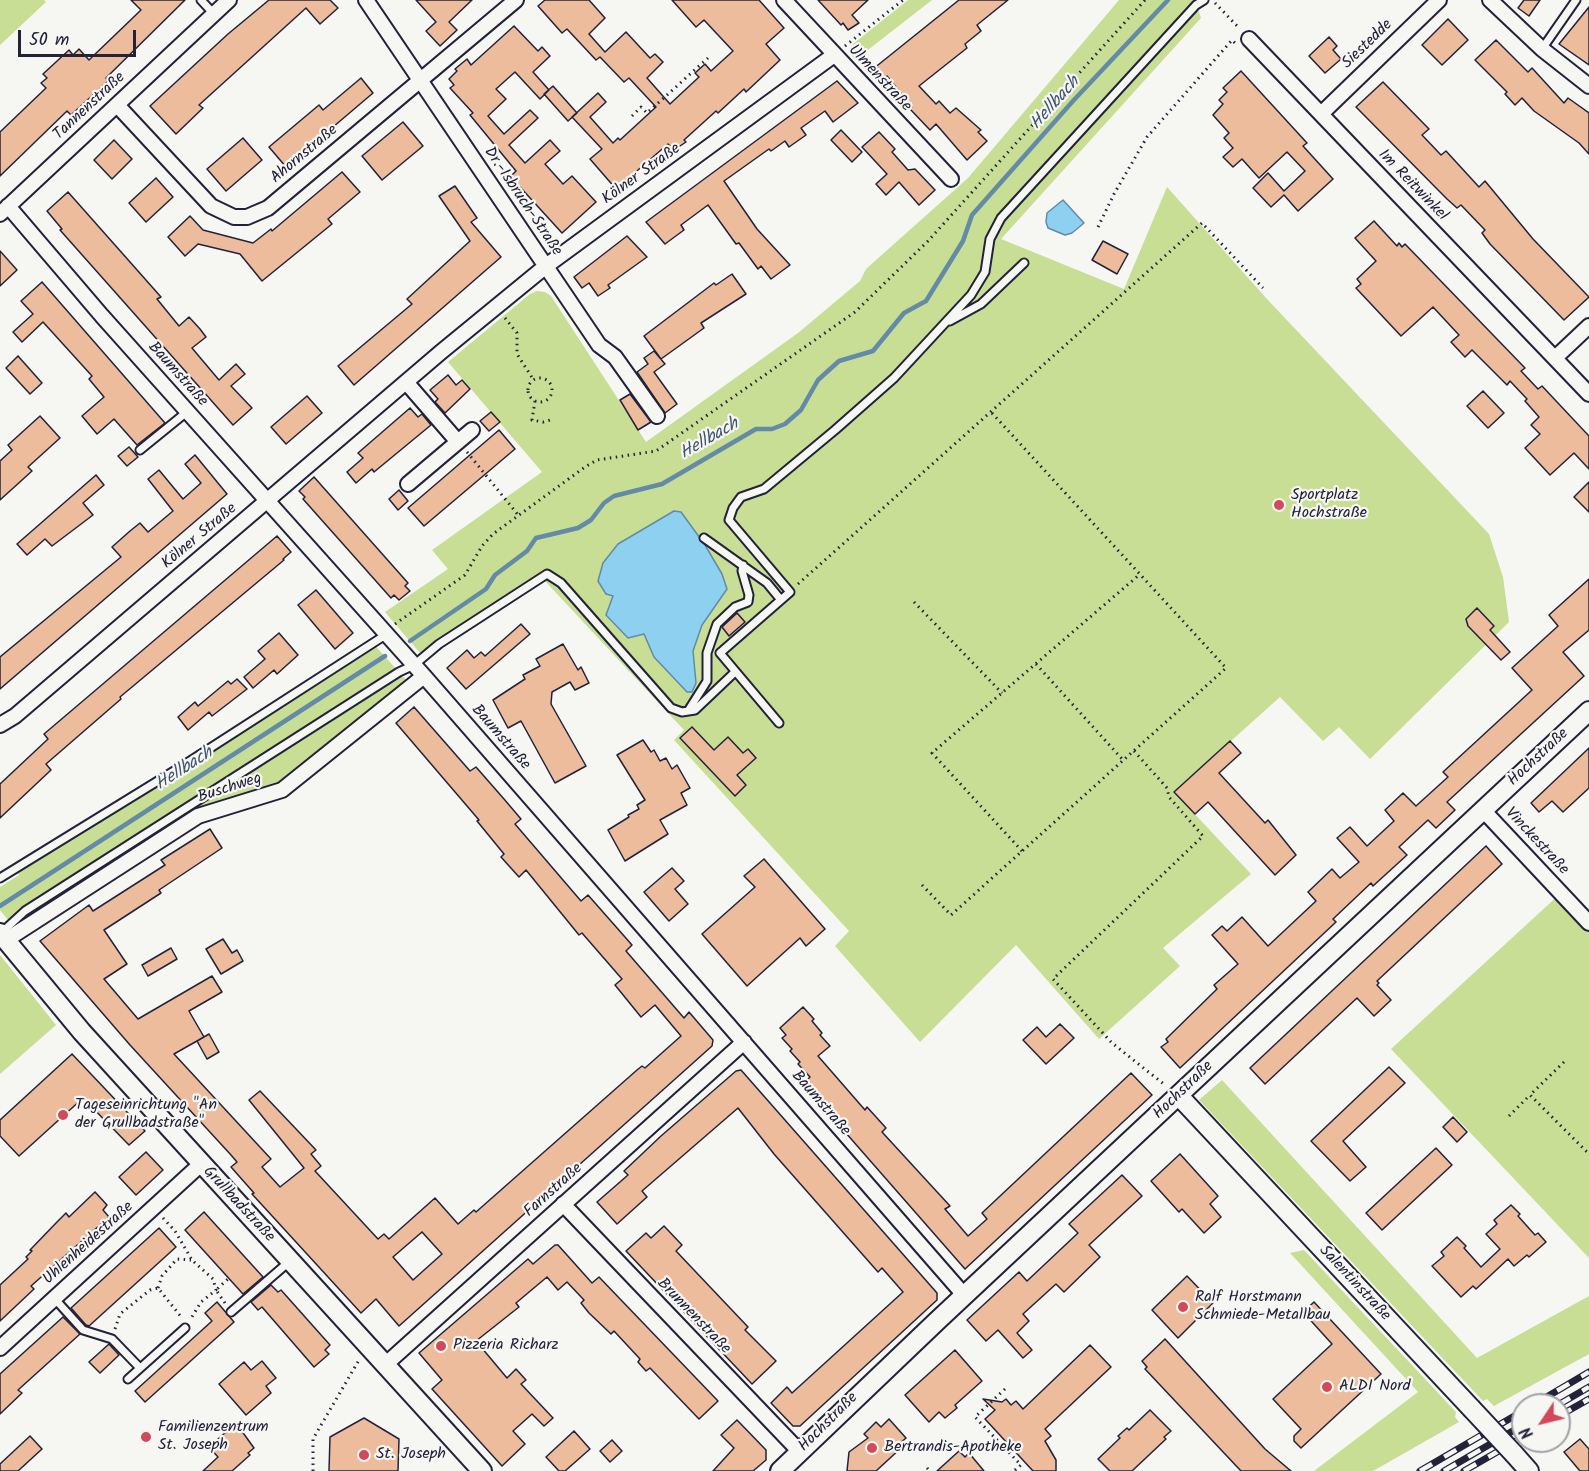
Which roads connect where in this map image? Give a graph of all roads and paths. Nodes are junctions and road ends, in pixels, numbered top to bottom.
1 (201, 0) edge
2 (229, 0) edge
3 (366, 0) edge
4 (516, 0) edge
5 (784, 0) edge
6 (903, 0) edge
7 (1144, 0) edge
8 (1204, 0) edge
9 (1212, 0) edge
10 (1439, 0) edge
11 (1490, 0) edge
12 (1576, 0) edge
13 (214, 14) junction
14 (1253, 43) junction
15 (1542, 49) junction
16 (834, 55) junction
17 (708, 58) dead end
18 (420, 80) junction
19 (1589, 86) edge
20 (117, 105) junction
21 (1321, 114) junction
22 (632, 116) dead end
23 (951, 179) dead end
24 (4, 210) edge
25 (1098, 227) dead end
26 (1024, 263) dead end
27 (546, 266) junction
28 (1263, 288) dead end
29 (496, 308) junction
30 (945, 323) junction
31 (1589, 326) edge
32 (1555, 358) junction
33 (533, 379) junction
34 (406, 382) junction
35 (1589, 394) edge
36 (535, 401) junction
37 (188, 411) junction
38 (992, 412) junction
39 (657, 416) dead end
40 (554, 419) dead end
41 (472, 430) dead end
42 (458, 442) junction
43 (140, 450) dead end
44 (408, 484) dead end
45 (268, 501) junction
46 (519, 516) junction
47 (704, 537) dead end
48 (743, 565) junction
49 (1139, 575) junction
50 (790, 592) junction
51 (781, 600) junction
52 (914, 602) dead end
53 (385, 633) junction
54 (1036, 664) junction
55 (419, 671) junction
56 (735, 672) junction
57 (1002, 693) junction
58 (687, 711) junction
59 (1589, 711) edge
60 (15, 716) junction
61 (779, 723) dead end
62 (0, 725) edge
63 (0, 735) edge
64 (1134, 751) junction
65 (1123, 760) junction
66 (1483, 810) junction
67 (1022, 851) junction
68 (0, 878) edge
69 (922, 885) dead end
70 (1589, 923) edge
71 (2, 935) edge
72 (744, 1042) junction
73 (1564, 1062) dead end
74 (1530, 1095) junction
75 (1179, 1096) junction
76 (1509, 1116) dead end
77 (1589, 1154) edge
78 (201, 1164) junction
79 (563, 1204) junction
80 (153, 1208) junction
81 (192, 1260) junction
82 (290, 1261) junction
83 (229, 1278) dead end
84 (158, 1288) junction
85 (216, 1290) junction
86 (964, 1295) junction
87 (54, 1298) junction
88 (231, 1312) joint
89 (185, 1328) dead end
90 (112, 1339) junction
91 (0, 1348) edge
92 (371, 1349) junction
93 (386, 1364) junction
94 (140, 1368) junction
95 (128, 1379) dead end
96 (1005, 1389) dead end
97 (800, 1452) junction
98 (313, 1471) edge
99 (482, 1471) edge
100 (780, 1471) edge
101 (1014, 1471) edge
102 (1529, 1471) edge

1 - 13 lane
2 - 13 street, Tannenstraße
3 - 18 street, Dr.-Isbruch-Straße
4 - 18 street, Ahornstraße
5 - 16 street, Ulmenstraße
6 - 16 path
7 - 46 path
8 - 30 lane
9 - 14 path
10 - 21 street, Siestedde
11 - 15 street
12 - 15 lane
13 - 20 street, Tannenstraße
14 - 21 street, Im Reitwinkel
14 - 25 path
15 - 19 street
16 - 23 street, Ulmenstraße
16 - 27 street, Kölner Straße
17 - 22 path
18 - 20 street, Ahornstraße
18 - 27 street, Dr.-Isbruch-Straße
20 - 24 street, Tannenstraße
21 - 32 street, Im Reitwinkel
24 - 37 street, Baumstraße
26 - 30 lane
27 - 29 street, Kölner Straße
27 - 39 street, Dr.-Isbruch-Straße
28 - 38 path
29 - 33 path
29 - 34 street, Kölner Straße
30 - 50 lane
31 - 32 street
32 - 35 street, Im Reitwinkel
33 - 36 path
33 - 36 path
34 - 42 street
34 - 45 street, Kölner Straße
36 - 40 path
37 - 43 lane
37 - 45 street, Baumstraße
38 - 49 path
38 - 50 path
41 - 42 street
42 - 44 street
42 - 46 path
45 - 53 street, Baumstraße
45 - 60 street, Kölner Straße
46 - 53 path
47 - 48 lane
48 - 51 lane
48 - 58 lane
49 - 54 path
49 - 64 path
50 - 51 lane
51 - 56 lane
52 - 57 path
53 - 55 street, Baumstraße
53 - 68 lane
54 - 57 path
54 - 65 path
55 - 58 lane
55 - 71 lane
55 - 71 street, Buschweg
55 - 72 street, Baumstraße
56 - 58 lane
56 - 61 lane
57 - 67 path
59 - 66 street, Hochstraße
60 - 62 street, Kölner Straße
60 - 63 street, Kölner Straße
64 - 65 path
64 - 75 path
65 - 67 path
66 - 70 street, Vinckestraße
66 - 75 street, Hochstraße
67 - 69 path
71 - 78 street, Grullbadstraße
72 - 79 street, Farnstraße
72 - 86 street, Baumstraße
73 - 74 path
74 - 76 path
74 - 77 path
75 - 86 street, Hochstraße
75 - 102 street, Salentinstraße, bridge
78 - 80 street, Uhlenheidestraße
78 - 82 street, Grullbadstraße
79 - 93 street, Farnstraße
79 - 97 street, Brunnenstraße
80 - 81 path
80 - 87 street, Uhlenheidestraße
81 - 84 path
81 - 85 path
82 - 88 lane
82 - 92 street, Grullbadstraße
83 - 85 path
84 - 85 path
84 - 90 path
85 - 88 path
86 - 97 street, Hochstraße
87 - 90 lane
87 - 91 street, Uhlenheidestraße
89 - 94 lane
90 - 94 lane
92 - 93 street, Grullbadstraße
92 - 98 path
93 - 99 street, Grullbadstraße
94 - 95 lane
96 - 101 path
97 - 100 street, Hochstraße

